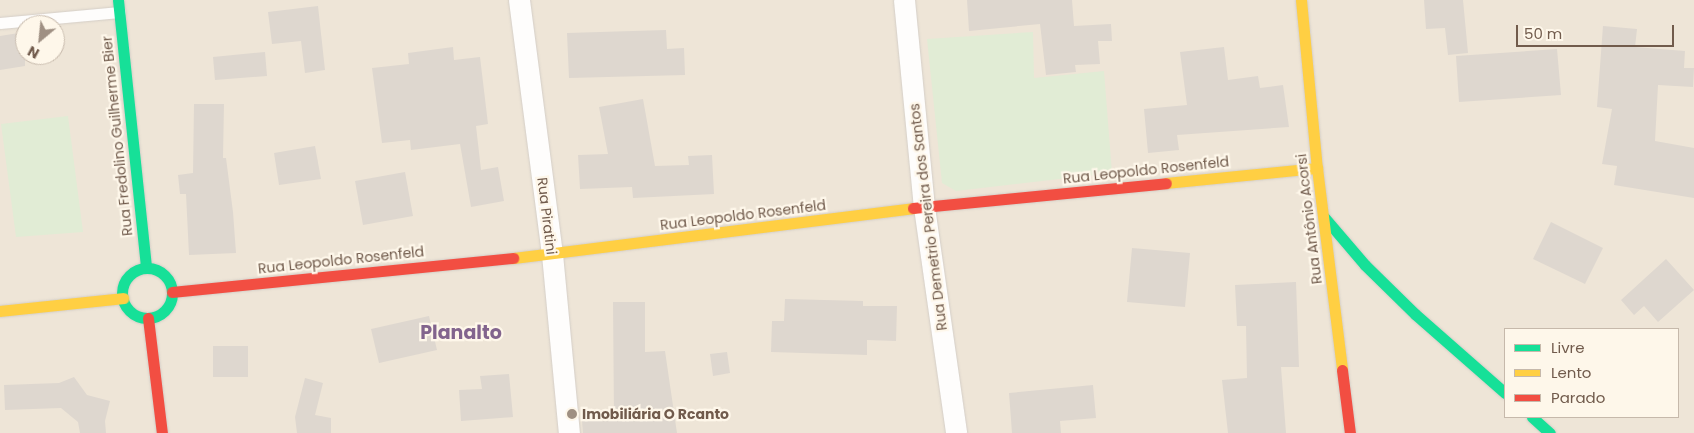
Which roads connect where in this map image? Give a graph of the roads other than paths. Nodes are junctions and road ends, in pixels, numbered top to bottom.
1 (118, 0) edge
2 (519, 0) edge
3 (904, 0) edge
4 (1301, 0) edge
5 (119, 12) junction
6 (0, 23) edge
7 (1317, 168) junction
8 (924, 207) junction
9 (1324, 217) junction
10 (552, 254) junction
11 (146, 268) junction
12 (172, 292) junction
13 (123, 298) junction
14 (0, 311) edge
15 (148, 318) junction
16 (1504, 392) edge
17 (1533, 418) edge
18 (162, 433) edge
19 (569, 433) edge
20 (956, 433) edge
21 (1350, 433) edge
22 (1550, 433) edge

1 - 5 street, Rua Fredolino Guilherme Bier
2 - 10 street, Rua Piratini
3 - 8 street, Rua Demetrio Pereira dos Santos
4 - 7 street, Rua Antônio Acorsi
5 - 6 lane
5 - 11 street, Rua Fredolino Guilherme Bier
7 - 8 street, Rua Leopoldo Rosenfeld
7 - 9 street, Rua Antônio Acorsi
8 - 10 street, Rua Leopoldo Rosenfeld
8 - 20 street, Rua Demetrio Pereira dos Santos
9 - 16 street
9 - 21 street, Rua Antônio Acorsi
10 - 12 street, Rua Leopoldo Rosenfeld
10 - 19 street, Rua Piratini
11 - 12 street
11 - 13 street
12 - 15 street
13 - 14 street
13 - 15 street
15 - 18 street
17 - 22 street

